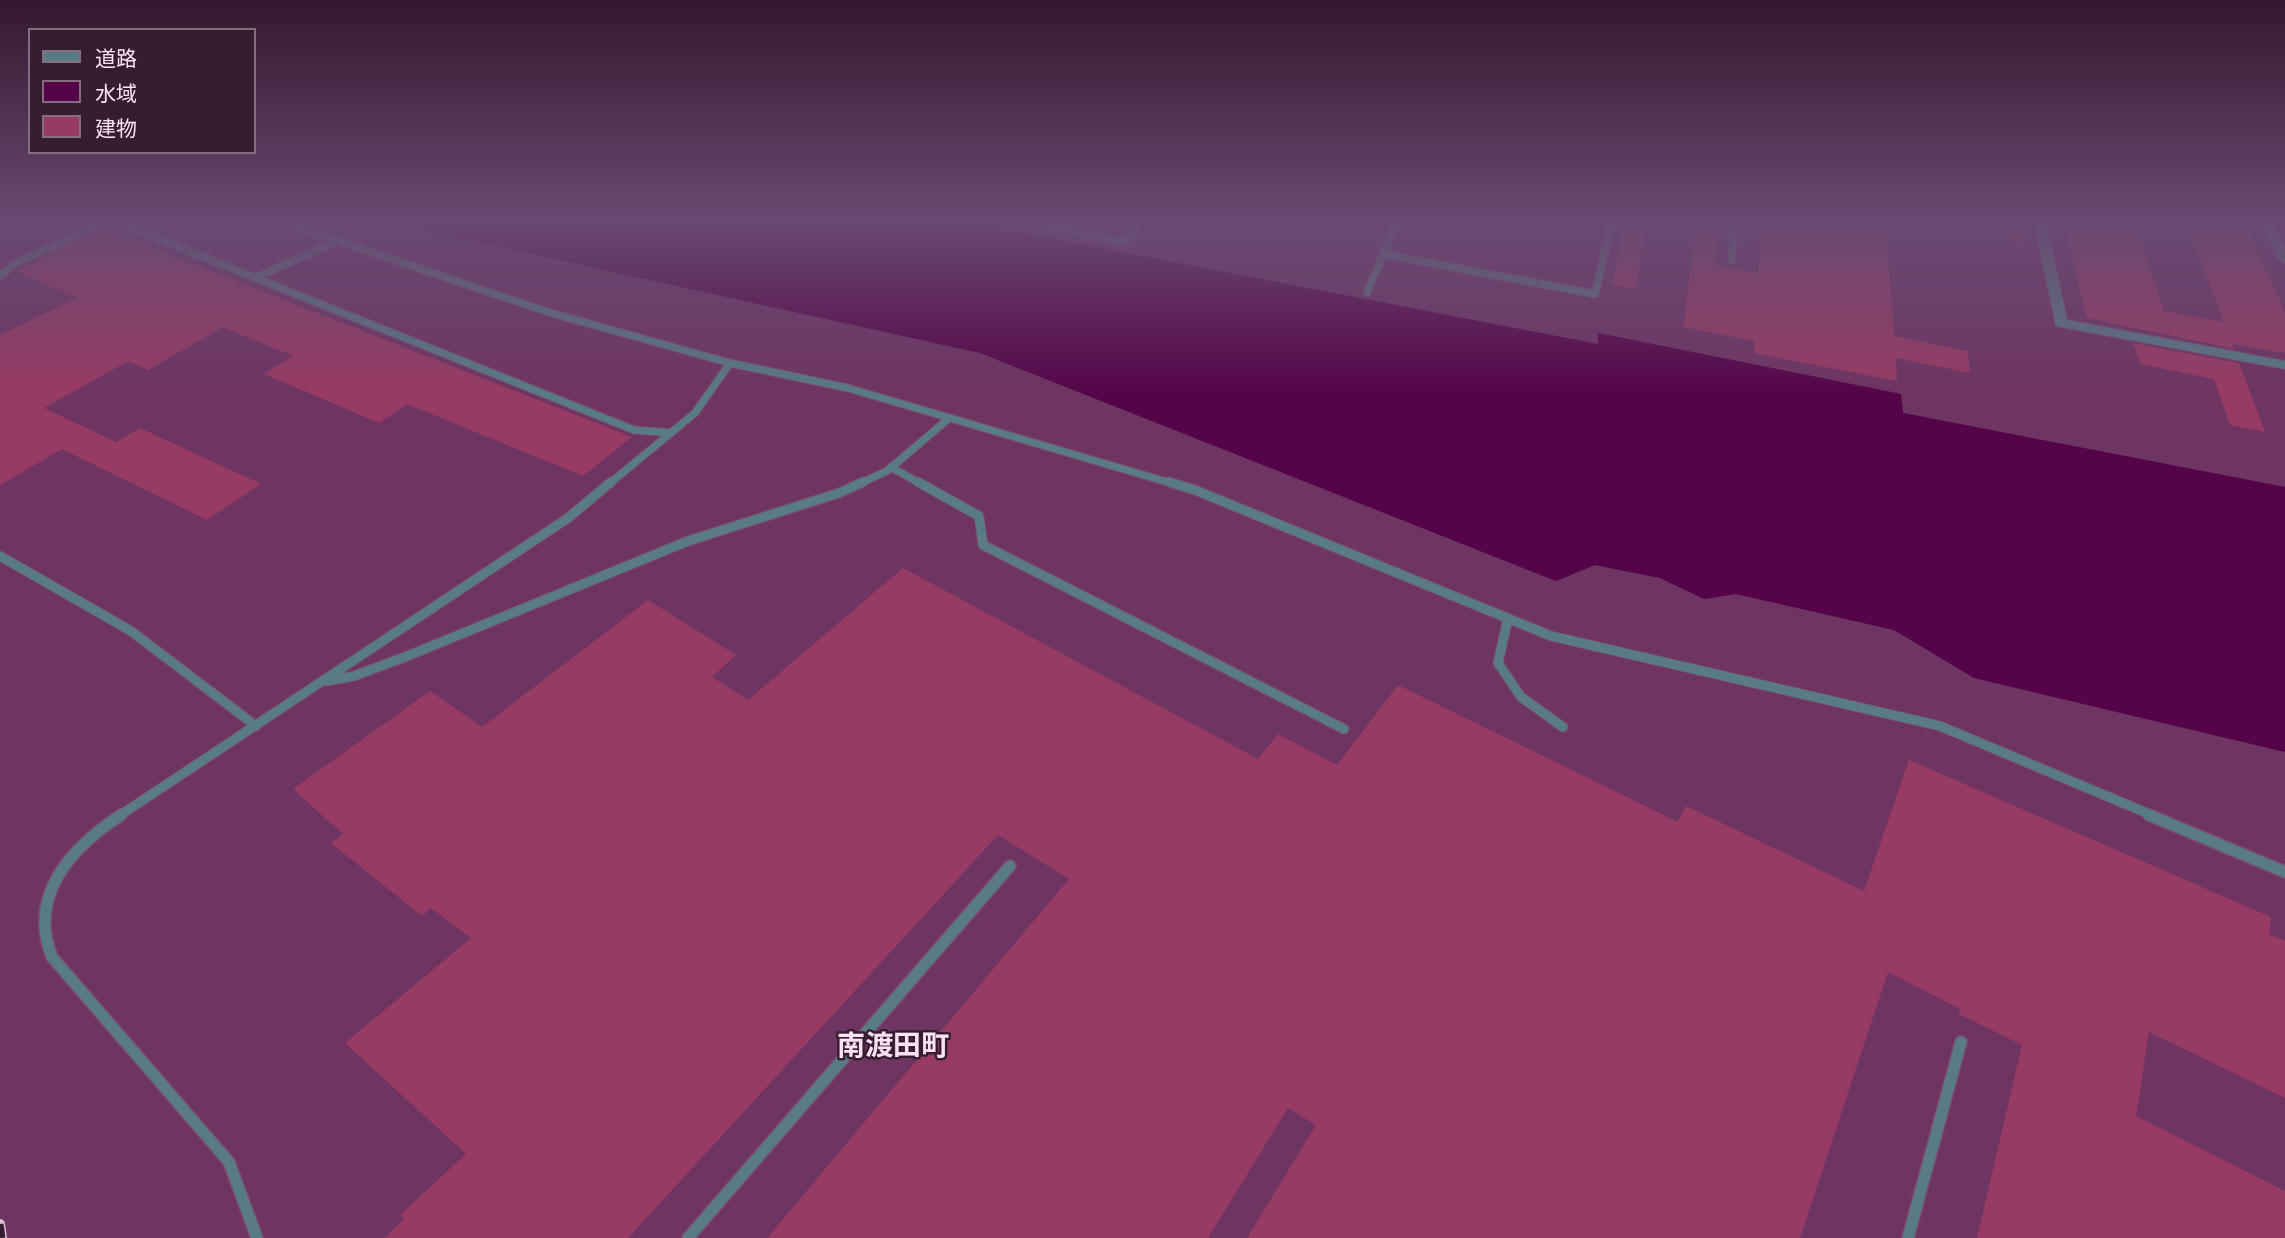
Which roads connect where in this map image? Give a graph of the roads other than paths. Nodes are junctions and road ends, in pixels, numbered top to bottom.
1 (259, 280) edge
2 (455, 280) edge
3 (1372, 280) edge
4 (1520, 280) edge
5 (1598, 280) edge
6 (2052, 280) edge
7 (1367, 292) dead end
8 (730, 363) junction
9 (2285, 365) edge
10 (947, 419) junction
11 (671, 433) junction
12 (891, 467) junction
13 (0, 556) edge
14 (1508, 618) junction
15 (321, 682) junction
16 (256, 726) junction
17 (1563, 727) dead end
18 (1344, 729) dead end
19 (1010, 866) dead end
20 (2285, 873) edge
21 (1961, 1042) dead end
22 (257, 1238) edge
23 (688, 1238) edge
24 (1908, 1238) edge

1 - 11 lane
2 - 8 lane
3 - 7 lane
4 - 5 lane
6 - 9 street
8 - 10 lane
8 - 11 lane
10 - 12 lane
10 - 14 lane
11 - 15 lane
12 - 15 lane
12 - 18 lane
13 - 16 lane
14 - 17 lane
14 - 20 lane
15 - 16 lane
16 - 22 lane
19 - 23 lane
21 - 24 lane

